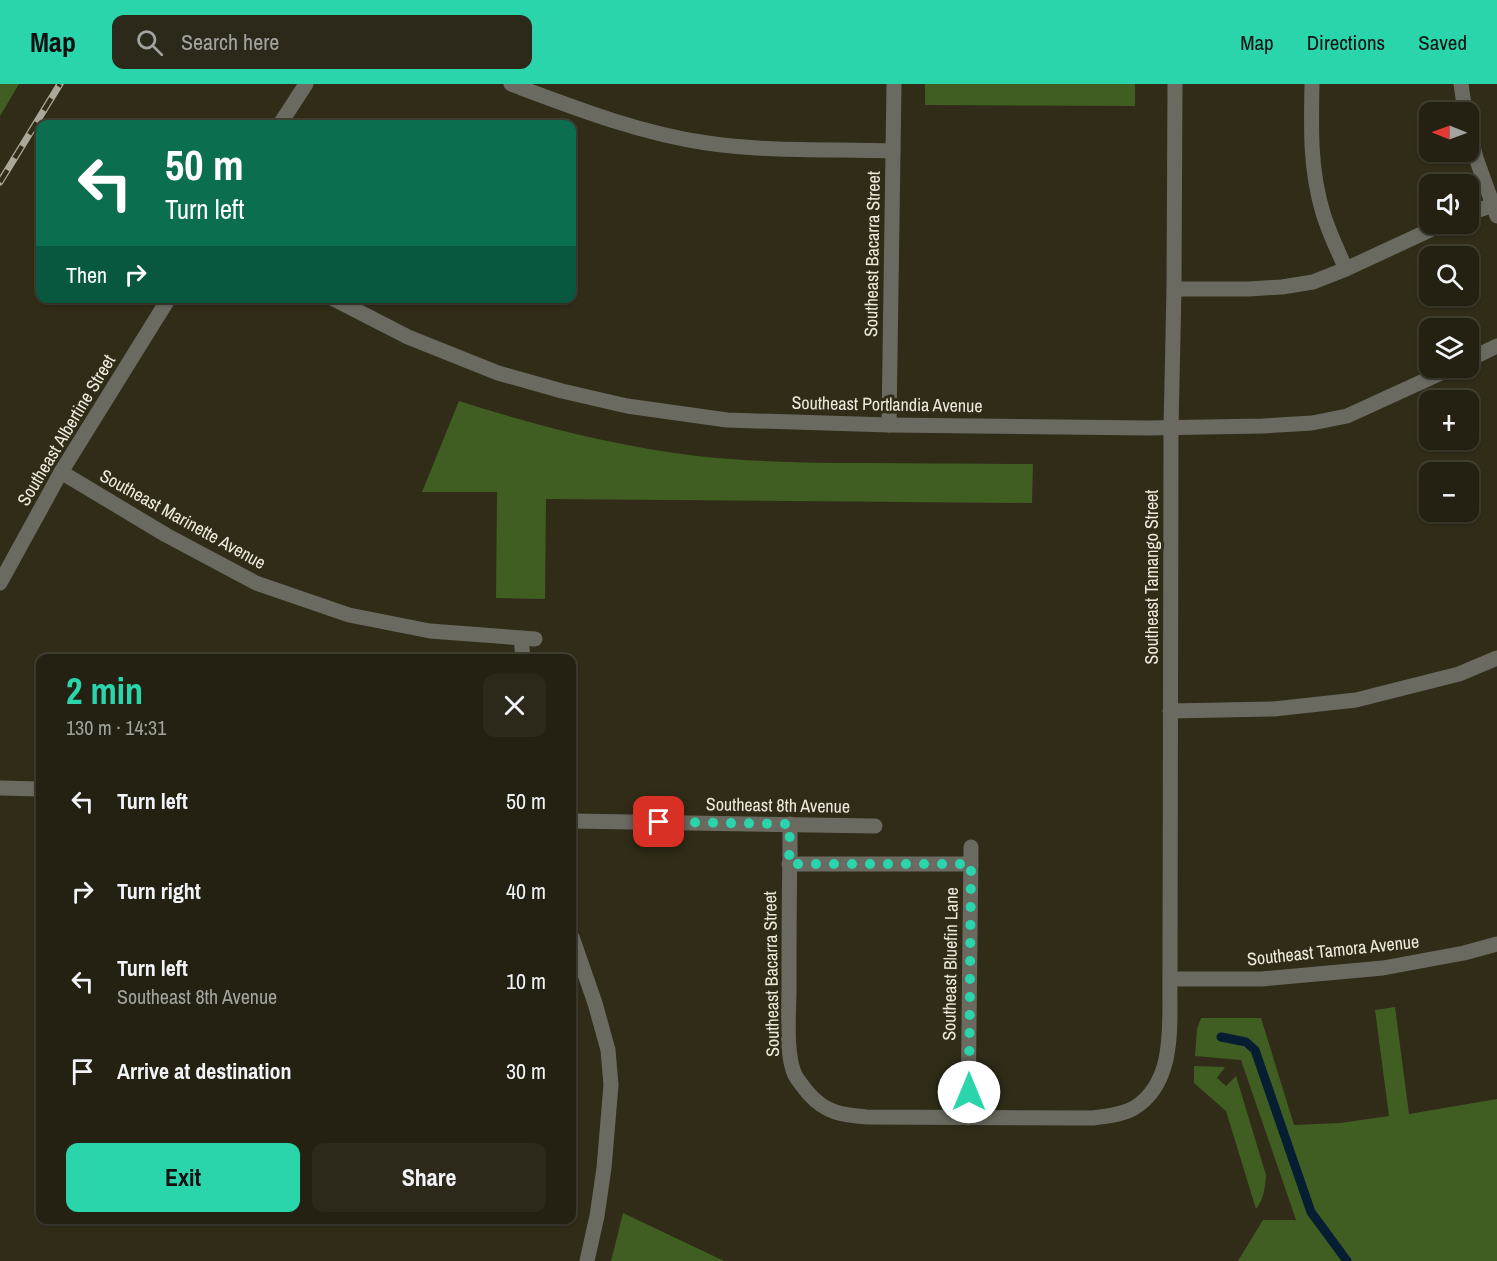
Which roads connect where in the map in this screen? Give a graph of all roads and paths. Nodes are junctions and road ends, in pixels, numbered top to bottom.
1 (306, 84) edge
2 (511, 84) edge
3 (894, 84) edge
4 (1175, 84) edge
5 (1312, 84) edge
6 (1461, 84) edge
7 (1464, 102) edge
8 (283, 120) edge
9 (893, 150) junction
10 (1477, 162) edge
11 (1495, 211) edge
12 (1479, 213) edge
13 (1421, 234) edge
14 (1346, 269) junction
15 (1174, 289) junction
16 (166, 303) edge
17 (342, 303) edge
18 (1497, 346) edge
19 (1479, 355) edge
20 (1430, 378) edge
21 (889, 425) junction
22 (1171, 428) junction
23 (61, 472) junction
24 (0, 583) edge
25 (524, 654) edge
26 (1497, 658) edge
27 (1170, 711) junction
28 (0, 788) edge
29 (36, 789) edge
30 (576, 821) edge
31 (790, 824) junction
32 (875, 826) dead end
33 (971, 847) dead end
34 (790, 859) junction
35 (971, 864) junction
36 (1497, 944) edge
37 (576, 949) edge
38 (1170, 978) junction
39 (968, 1118) junction
40 (587, 1261) edge

1 - 8 street
2 - 9 street
3 - 9 street, Southeast Bacarra Street
4 - 15 street, Southeast Tamango Street
5 - 14 street
6 - 7 street
9 - 21 street, Southeast Bacarra Street
10 - 11 street
11 - 12 street
13 - 14 street
14 - 15 street
15 - 22 street, Southeast Tamango Street
16 - 23 street, Southeast Albertine Street
17 - 21 street, Southeast Portlandia Avenue
18 - 19 street
20 - 22 street, Southeast Portlandia Avenue
21 - 22 street, Southeast Portlandia Avenue
22 - 27 street, Southeast Tamango Street
23 - 24 street, Southeast Albertine Street
23 - 25 street, Southeast Marinette Avenue
26 - 27 street
27 - 38 street, Southeast Tamango Street
28 - 29 street
30 - 31 street, Southeast 8th Avenue
31 - 32 street, Southeast 8th Avenue
31 - 34 street, Southeast Bacarra Street
33 - 35 street, Southeast Bluefin Lane
34 - 35 street
34 - 39 street, Southeast Bacarra Street
35 - 39 street, Southeast Bluefin Lane
36 - 38 street, Southeast Tamora Avenue
37 - 40 street
38 - 39 street, Southeast Tamango Street

